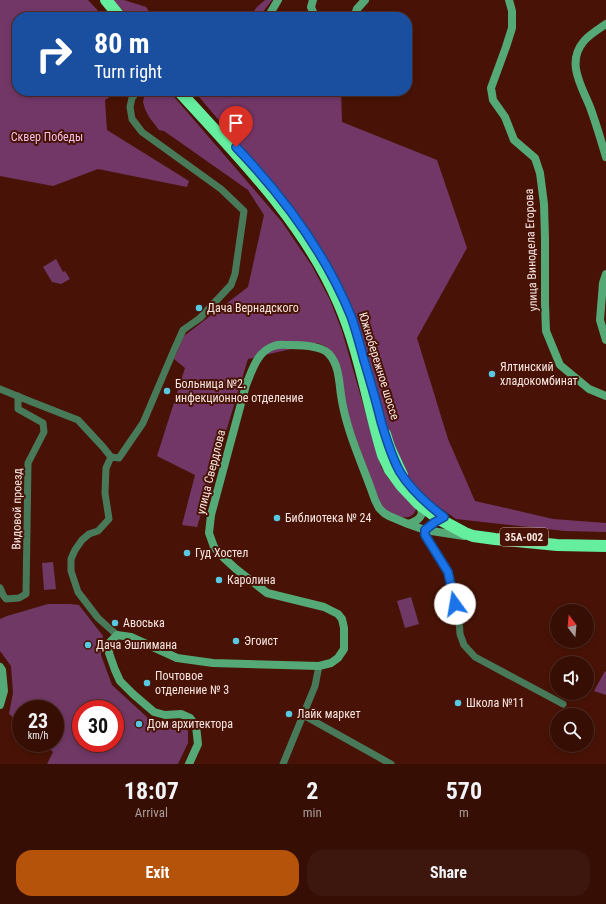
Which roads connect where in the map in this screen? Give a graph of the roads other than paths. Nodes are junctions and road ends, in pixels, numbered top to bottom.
1 (100, 0) edge
2 (106, 0) edge
3 (278, 0) edge
4 (313, 0) edge
5 (365, 0) edge
6 (509, 0) edge
7 (109, 12) edge
8 (116, 12) edge
9 (271, 12) edge
10 (313, 12) edge
11 (356, 12) edge
12 (606, 24) edge
13 (134, 96) edge
14 (183, 96) edge
15 (191, 96) edge
16 (606, 157) edge
17 (606, 274) edge
18 (604, 325) edge
19 (606, 340) edge
20 (0, 388) edge
21 (18, 396) junction
22 (606, 396) edge
23 (111, 457) junction
24 (419, 504) junction
25 (442, 518) junction
26 (408, 524) junction
27 (425, 530) junction
28 (473, 536) junction
29 (606, 542) edge
30 (606, 546) edge
31 (0, 588) edge
32 (117, 635) junction
33 (319, 666) junction
34 (0, 667) edge
35 (563, 704) dead end
36 (0, 705) edge
37 (303, 715) junction
38 (189, 764) edge
39 (283, 764) edge
40 (391, 764) edge

1 - 7 highway
2 - 8 highway
3 - 9 main road
4 - 10 main road
5 - 11 main road
6 - 22 main road, улица Винодела Егорова
12 - 16 main road
13 - 23 street
14 - 24 highway, Южнобережное шоссе / 35А-002
15 - 25 highway, Южнобережное шоссе / 35А-002
17 - 18 main road
18 - 19 main road
20 - 21 street
21 - 23 street
21 - 31 street, Видовой проезд
23 - 32 street
24 - 25 highway, Южнобережное шоссе / 35А-002
24 - 26 main road
25 - 27 main road
25 - 28 highway, Южнобережное шоссе / 35А-002
25 - 29 highway, Южнобережное шоссе / 35А-002
26 - 27 main road, улица Свердлова
26 - 33 main road, улица Свердлова
27 - 28 main road, улица Свердлова
27 - 35 street
28 - 30 highway, Южнобережное шоссе / 35А-002
32 - 33 main road, улица Свердлова
32 - 38 main road
33 - 37 street
34 - 36 main road
37 - 39 street
37 - 40 street

